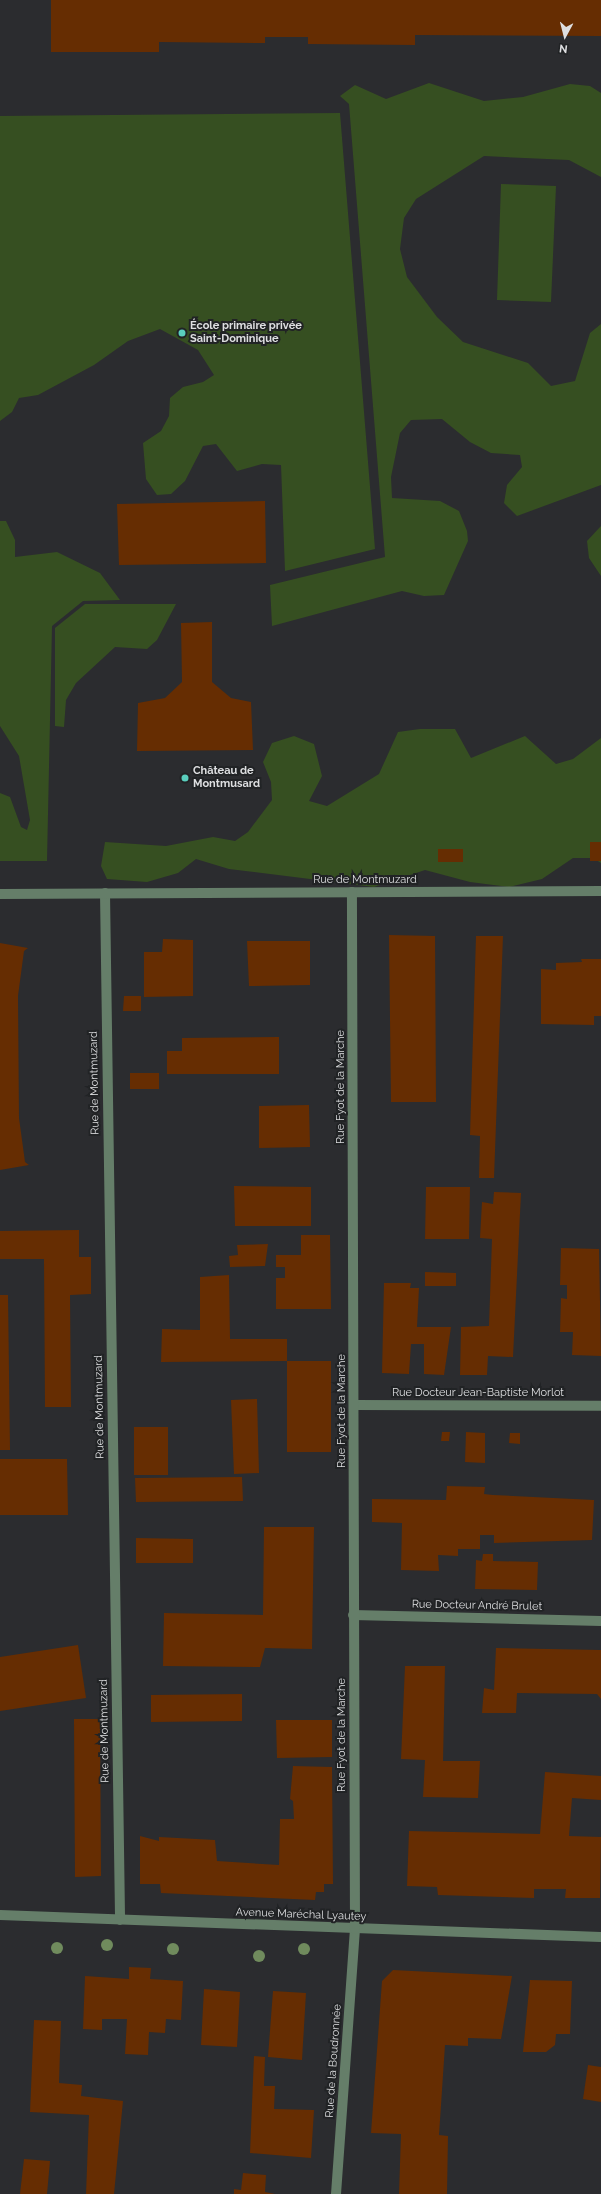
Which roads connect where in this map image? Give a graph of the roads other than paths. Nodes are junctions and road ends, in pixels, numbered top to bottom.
1 (601, 891) edge
2 (352, 892) junction
3 (105, 893) junction
4 (0, 894) edge
5 (354, 1404) junction
6 (601, 1406) edge
7 (353, 1615) junction
8 (601, 1621) edge
9 (0, 1915) edge
10 (120, 1920) junction
11 (355, 1929) junction
12 (601, 1937) edge
13 (336, 2194) edge

1 - 2 street, Rue de Montmuzard
2 - 3 street, Rue de Montmuzard
2 - 5 street, Rue Fyot de la Marche
3 - 4 street, Rue de Montmuzard
3 - 10 street, Rue de Montmuzard
5 - 6 street, Rue Docteur Jean-Baptiste Morlot
5 - 7 street, Rue Fyot de la Marche
7 - 8 street, Rue Docteur André Brulet
7 - 11 street, Rue Fyot de la Marche
9 - 10 street, Avenue Maréchal Lyautey
10 - 11 street, Avenue Maréchal Lyautey
11 - 12 street, Avenue Maréchal Lyautey
11 - 13 street, Rue de la Boudronnée

